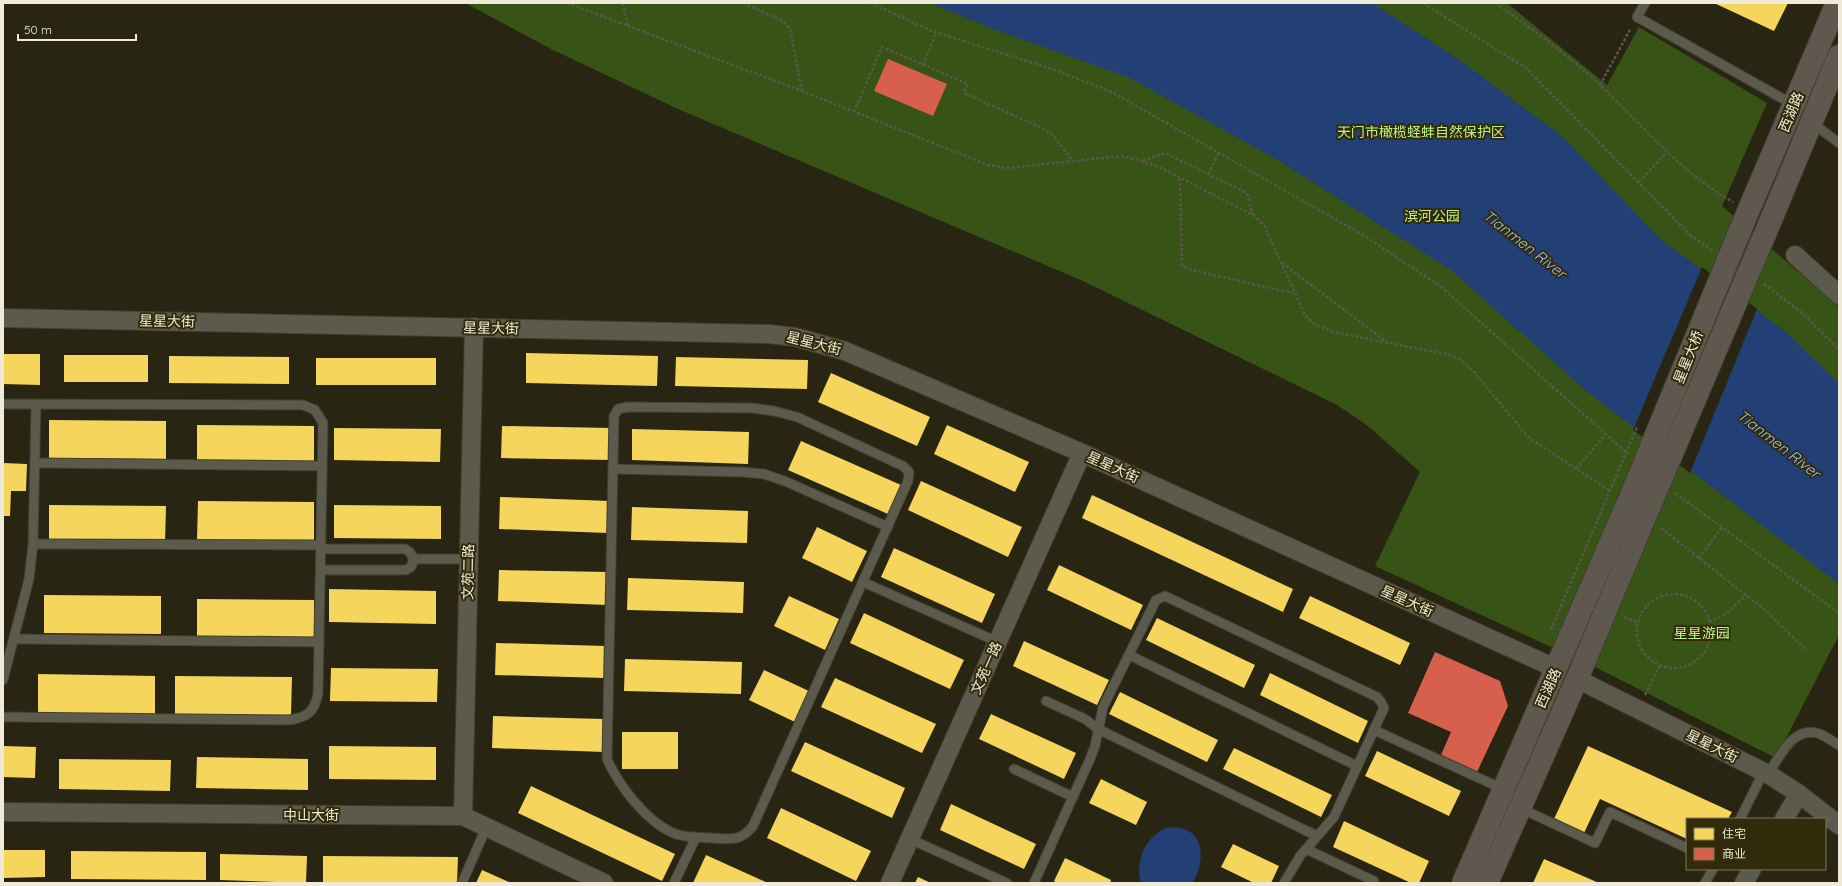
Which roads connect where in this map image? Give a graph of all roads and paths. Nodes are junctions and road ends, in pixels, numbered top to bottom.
1 (567, 3) edge
2 (623, 3) edge
3 (743, 3) edge
4 (870, 3) edge
5 (1423, 3) edge
6 (1494, 3) edge
7 (1645, 3) edge
8 (1837, 3) edge
9 (1637, 17) junction
10 (628, 26) junction
11 (936, 32) junction
12 (1839, 56) edge
13 (923, 65) junction
14 (1600, 85) junction
15 (802, 91) junction
16 (1794, 105) junction
17 (854, 112) junction
18 (1811, 122) junction
19 (1839, 143) edge
20 (1219, 152) junction
21 (1667, 152) junction
22 (1142, 161) junction
23 (1074, 162) junction
24 (1208, 174) junction
25 (1180, 178) junction
26 (1640, 182) junction
27 (1733, 202) dead end
28 (1253, 215) junction
29 (1744, 221) joint
30 (1764, 234) joint
31 (1719, 255) dead end
32 (1794, 256) dead end
33 (1282, 263) junction
34 (1763, 283) dead end
35 (1296, 294) junction
36 (1839, 295) edge
37 (3, 318) edge
38 (474, 327) junction
39 (1389, 343) junction
40 (1839, 349) edge
41 (3, 404) edge
42 (36, 404) junction
43 (1606, 434) junction
44 (1082, 453) junction
45 (1632, 458) dead end
46 (36, 463) junction
47 (322, 466) junction
48 (613, 469) junction
49 (1576, 469) junction
50 (1672, 490) dead end
51 (1610, 491) dead end
52 (1632, 492) joint
53 (1651, 503) joint
54 (888, 527) junction
55 (1722, 527) junction
56 (1661, 528) dead end
57 (34, 544) junction
58 (321, 547) junction
59 (1699, 558) junction
60 (413, 559) junction
61 (468, 559) junction
62 (320, 570) junction
63 (863, 582) junction
64 (1746, 595) junction
65 (1839, 613) edge
66 (1624, 617) dead end
67 (1638, 622) junction
68 (1709, 622) junction
69 (14, 640) junction
70 (319, 642) junction
71 (998, 642) junction
72 (1807, 651) dead end
73 (1129, 655) junction
74 (1660, 665) junction
75 (1557, 669) junction
76 (1577, 679) junction
77 (3, 680) edge
78 (1046, 701) dead end
79 (1638, 709) junction
80 (3, 717) edge
81 (1098, 728) junction
82 (1374, 730) junction
83 (1839, 745) edge
84 (1357, 766) junction
85 (1014, 769) dead end
86 (1766, 772) junction
87 (1504, 789) junction
88 (1800, 794) junction
89 (1073, 797) junction
90 (1520, 808) junction
91 (3, 812) edge
92 (463, 816) junction
93 (1741, 818) edge
94 (1785, 818) edge
95 (1839, 825) edge
96 (486, 828) junction
97 (1317, 836) junction
98 (696, 837) junction
99 (910, 839) junction
100 (1686, 848) edge
101 (1306, 849) junction
102 (1712, 870) edge
103 (1751, 870) edge
104 (1374, 881) dead end
105 (462, 883) edge
106 (604, 883) edge
107 (674, 883) edge
108 (890, 883) edge
109 (1007, 883) edge
110 (1034, 883) edge
111 (1284, 883) edge
112 (1463, 883) edge
113 (1487, 883) edge
114 (1705, 883) edge
115 (1744, 883) edge

1 - 10 path
2 - 10 path
3 - 15 path
4 - 11 path
5 - 26 path
6 - 14 path
7 - 9 lane
8 - 16 main road, 西湖路
9 - 14 path
9 - 16 lane
10 - 15 path
11 - 13 path
11 - 20 path
12 - 18 main road, 西湖路
13 - 17 path
13 - 23 path
14 - 21 path
15 - 17 path
16 - 29 main road, 西湖路
17 - 23 path
18 - 19 lane
18 - 30 main road, 西湖路
20 - 24 path
20 - 43 path
21 - 26 path
21 - 27 path
22 - 23 path
22 - 24 path
22 - 25 path
24 - 28 path
25 - 28 path
25 - 35 path
26 - 31 path
28 - 33 path
29 - 52 main road, 星星大桥, bridge
30 - 53 main road, 星星大桥, bridge
32 - 36 street
33 - 35 path
33 - 39 path
34 - 40 path
35 - 39 path
37 - 38 street, 星星大街
38 - 44 street, 星星大街
38 - 61 street, 文苑二路
39 - 49 path
41 - 42 lane
42 - 46 lane
42 - 47 lane
43 - 45 path
43 - 49 path
44 - 71 street, 文苑一路
44 - 75 street, 星星大街
46 - 47 lane
46 - 57 lane
47 - 58 lane
48 - 54 lane
48 - 54 lane
48 - 98 lane
49 - 51 path
50 - 55 path
52 - 75 main road, 西湖路
53 - 76 main road, 西湖路
54 - 63 lane
55 - 59 path
55 - 65 path
56 - 59 path
57 - 58 lane
57 - 69 lane
58 - 60 lane
58 - 62 lane
59 - 64 path
60 - 61 lane
60 - 62 lane
61 - 92 street, 文苑二路
62 - 70 lane
63 - 71 lane
63 - 98 lane
64 - 68 path
64 - 72 path
66 - 67 path
67 - 68 path
67 - 74 path
68 - 74 path
69 - 70 lane
69 - 77 lane
70 - 80 lane
71 - 99 street, 文苑一路
73 - 81 lane
73 - 82 lane
73 - 84 lane
74 - 79 path
75 - 87 main road, 西湖路
76 - 79 street, 星星大街
76 - 90 main road, 西湖路
78 - 81 lane
79 - 86 street, 星星大街
81 - 89 lane
81 - 97 lane
82 - 84 lane
82 - 87 lane
83 - 86 lane
84 - 97 lane
85 - 89 lane
86 - 88 street, 星星大街
86 - 93 lane
87 - 112 main road, 西湖路
88 - 94 street
88 - 95 street, 星星大街
89 - 110 lane
90 - 100 lane
90 - 113 main road, 西湖路
91 - 92 street, 中山大街
92 - 96 street, 中山大街
96 - 105 lane
96 - 106 street, 中山大街
97 - 101 lane
98 - 107 lane
99 - 108 street, 文苑一路
99 - 109 lane
101 - 104 lane
101 - 111 lane
102 - 114 lane
103 - 115 street

